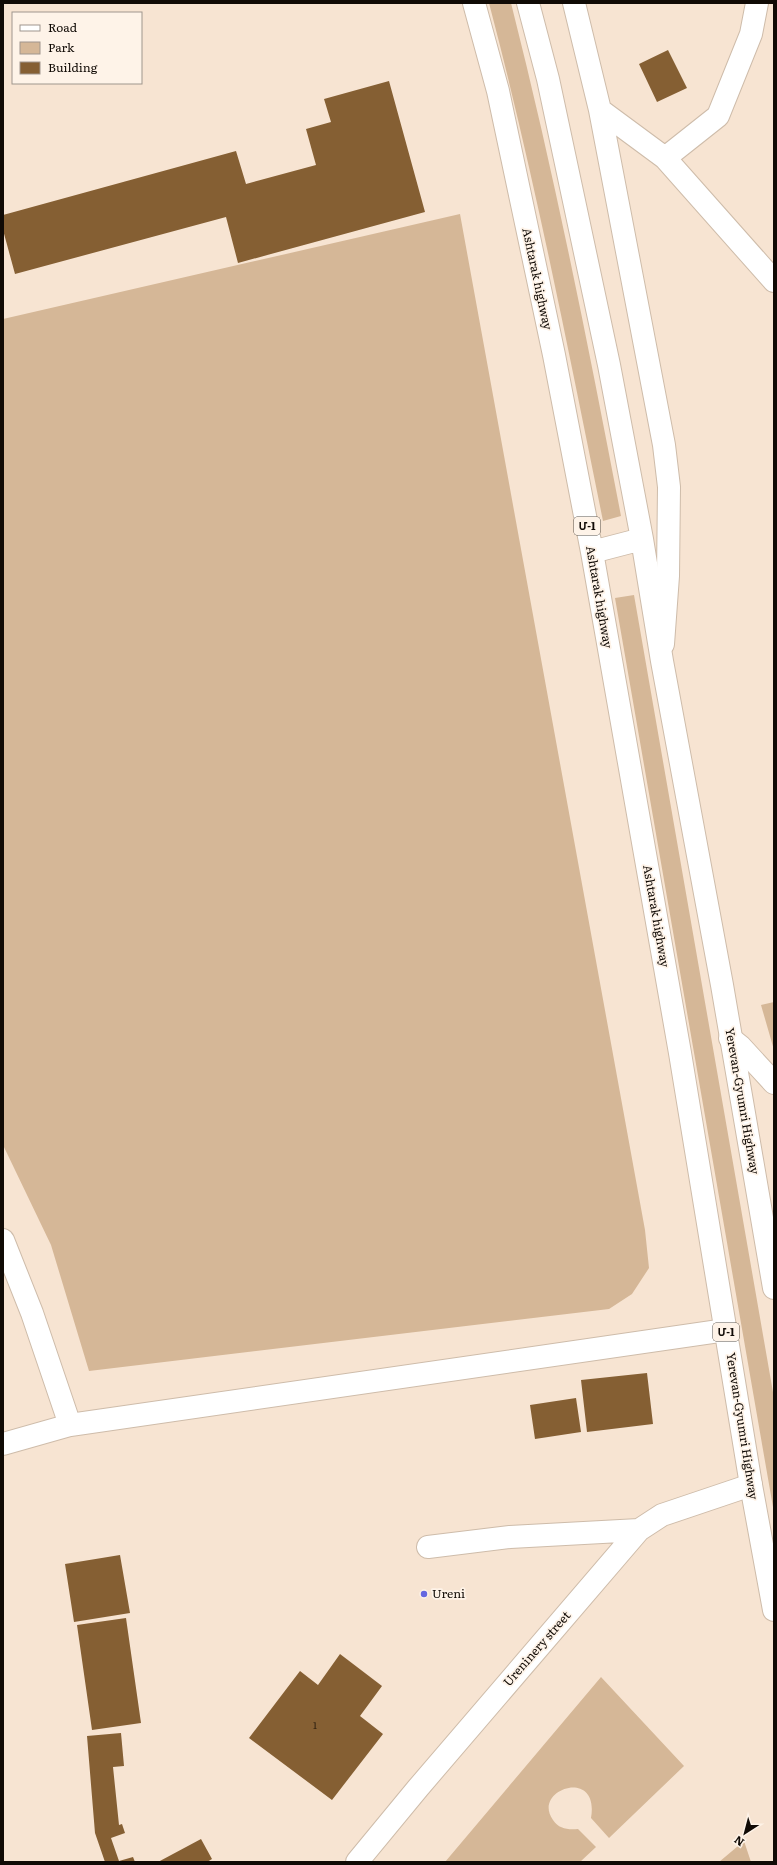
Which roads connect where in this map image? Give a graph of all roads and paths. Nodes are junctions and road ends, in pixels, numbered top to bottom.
1 (474, 3) edge
2 (528, 3) edge
3 (574, 3) edge
4 (757, 3) edge
5 (600, 110) junction
6 (665, 158) junction
7 (774, 281) edge
8 (642, 539) junction
9 (592, 552) junction
10 (662, 661) junction
11 (730, 1038) junction
12 (680, 1053) joint
13 (774, 1083) edge
14 (3, 1240) edge
15 (773, 1278) edge
16 (726, 1330) junction
17 (70, 1425) junction
18 (3, 1444) edge
19 (751, 1485) junction
20 (639, 1530) junction
21 (428, 1548) dead end
22 (772, 1582) edge
23 (774, 1610) edge
24 (357, 1862) edge

1 - 9 main road, Ashtarak highway / Մ-1
2 - 8 main road
3 - 5 main road
4 - 6 main road
5 - 6 main road
5 - 10 main road
6 - 7 main road
8 - 9 main road
8 - 10 main road
9 - 12 main road, Ashtarak highway / Մ-1
10 - 11 main road, Yerevan-Gyumri Highway
11 - 13 main road
11 - 15 main road, Yerevan-Gyumri Highway
12 - 16 main road, Yerevan-Gyumri Highway / Մ-1
14 - 17 main road
16 - 17 main road
16 - 19 main road, Yerevan-Gyumri Highway / Մ-1
17 - 18 main road
19 - 20 main road, Ureninery street
19 - 22 main road, Yerevan-Gyumri Highway / Մ-1
20 - 21 main road
20 - 24 main road, Ureninery street
22 - 23 main road, Yerevan-Gyumri Highway / Մ-1

